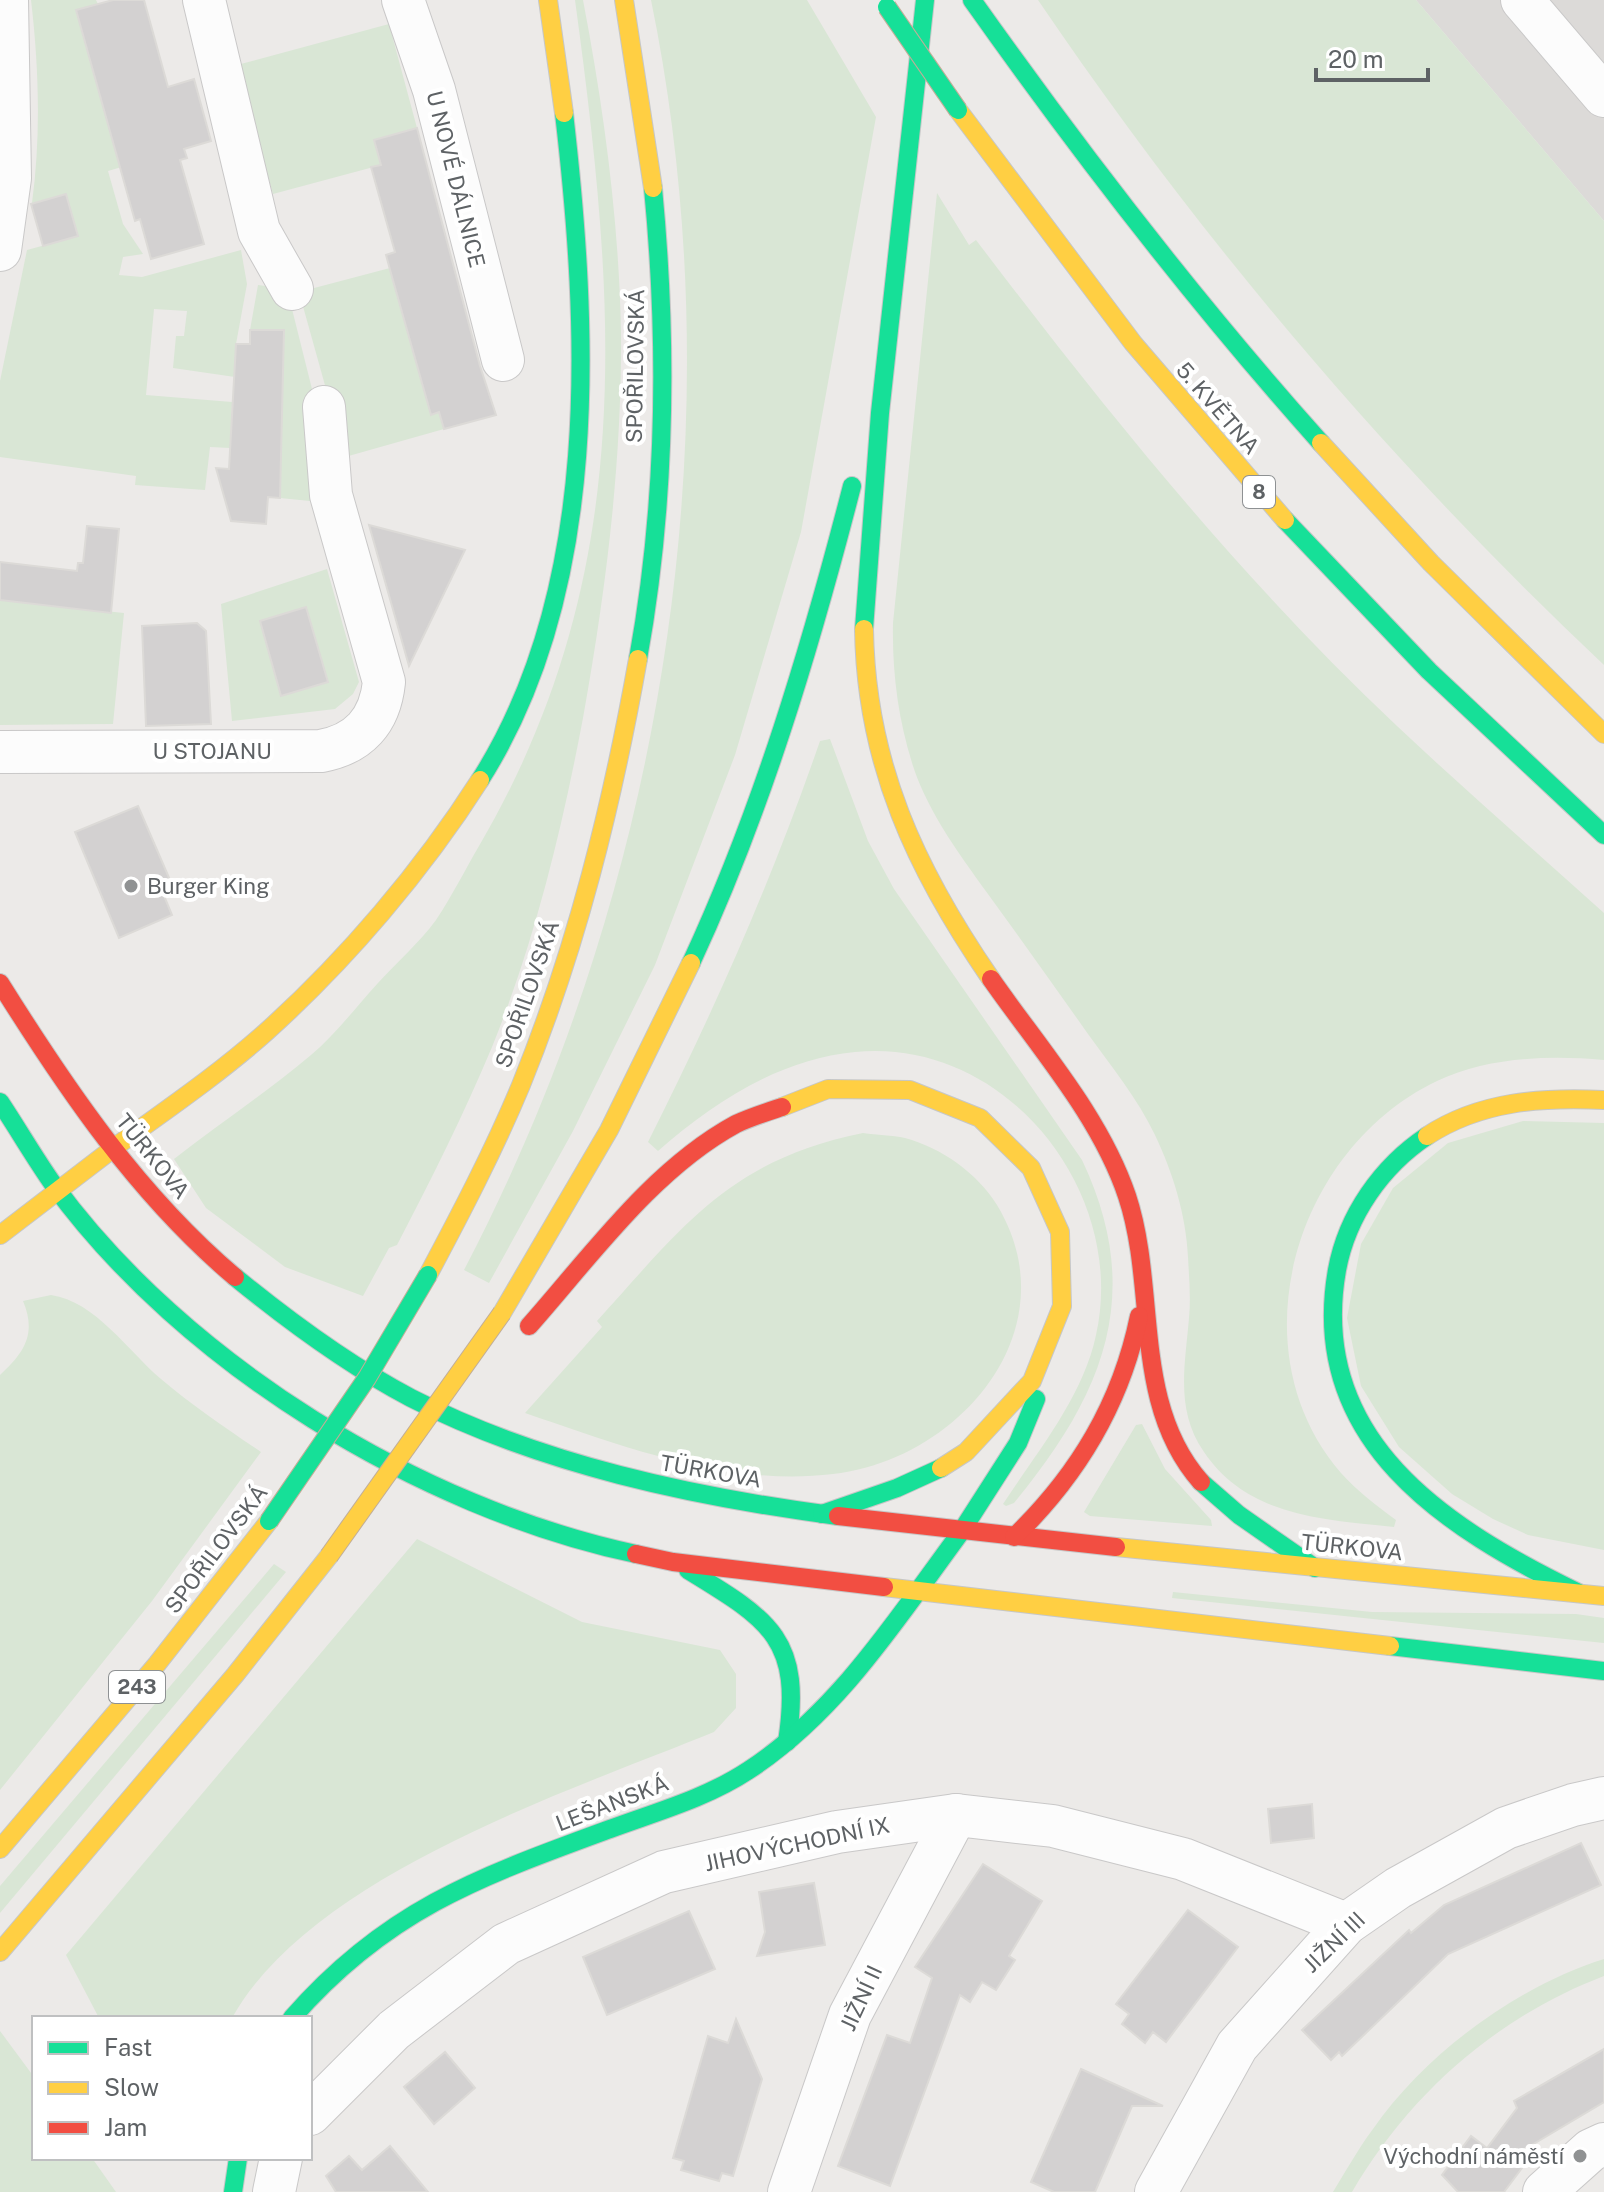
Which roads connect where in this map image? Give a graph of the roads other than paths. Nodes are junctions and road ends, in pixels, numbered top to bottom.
1 (7, 0) edge
2 (204, 0) edge
3 (403, 0) edge
4 (548, 0) edge
5 (624, 0) edge
6 (925, 0) edge
7 (972, 0) edge
8 (1522, 0) edge
9 (885, 4) edge
10 (1604, 96) edge
11 (0, 250) edge
12 (292, 289) dead end
13 (888, 316) junction
14 (503, 360) dead end
15 (324, 407) dead end
16 (1604, 734) edge
17 (0, 752) edge
18 (1604, 835) edge
19 (0, 983) edge
20 (1604, 1100) edge
21 (0, 1102) edge
22 (115, 1147) junction
23 (61, 1191) junction
24 (0, 1235) edge
25 (1141, 1270) junction
26 (524, 1331) dead end
27 (1052, 1339) junction
28 (477, 1380) dead end
29 (403, 1457) junction
30 (822, 1514) junction
31 (961, 1532) junction
32 (1014, 1537) junction
33 (986, 1552) dead end
34 (673, 1562) junction
35 (958, 1567) dead end
36 (1315, 1568) junction
37 (917, 1590) junction
38 (1579, 1593) junction
39 (1604, 1596) edge
40 (1604, 1671) edge
41 (787, 1742) junction
42 (1604, 1798) edge
43 (956, 1815) junction
44 (0, 1849) edge
45 (1346, 1924) junction
46 (0, 1952) edge
47 (294, 2016) edge
48 (312, 2112) edge
49 (1604, 2144) edge
50 (238, 2160) edge
51 (281, 2160) edge
52 (233, 2192) edge
53 (274, 2192) edge
54 (789, 2192) edge
55 (1156, 2192) edge
56 (1544, 2192) edge

1 - 11 street
2 - 12 street
3 - 14 street, U NOVÉ DÁLNICE
4 - 22 main road
5 - 44 main road, SPOŘILOVSKÁ / 243, bridge
6 - 13 main road
7 - 16 main road
8 - 10 street
9 - 18 main road, 5. KVĚTNA / 8, bridge
13 - 25 main road
13 - 29 main road, bridge
15 - 17 street, U STOJANU
19 - 22 main road, TÜRKOVA
20 - 38 main road
21 - 23 main road
22 - 23 main road
22 - 30 main road, TÜRKOVA
23 - 24 main road
23 - 34 main road
25 - 32 main road
25 - 36 main road
26 - 27 main road
27 - 30 main road
27 - 31 main road, LEŠANSKÁ
28 - 29 main road, bridge
29 - 46 main road, bridge
30 - 31 main road, TÜRKOVA
31 - 32 main road, TÜRKOVA
31 - 37 main road, LEŠANSKÁ
32 - 33 main road
32 - 36 main road, TÜRKOVA
34 - 37 main road
34 - 41 main road
35 - 37 main road
36 - 38 main road, TÜRKOVA
37 - 40 main road
37 - 41 main road, LEŠANSKÁ
38 - 39 main road, TÜRKOVA
41 - 47 main road, LEŠANSKÁ
42 - 45 street, JIŽNÍ III
43 - 45 street, JIHOVÝCHODNÍ IX
43 - 48 street, JIHOVÝCHODNÍ IX
43 - 54 street, JIŽNÍ II
45 - 55 street, JIŽNÍ III
49 - 56 street
50 - 52 main road
51 - 53 street

